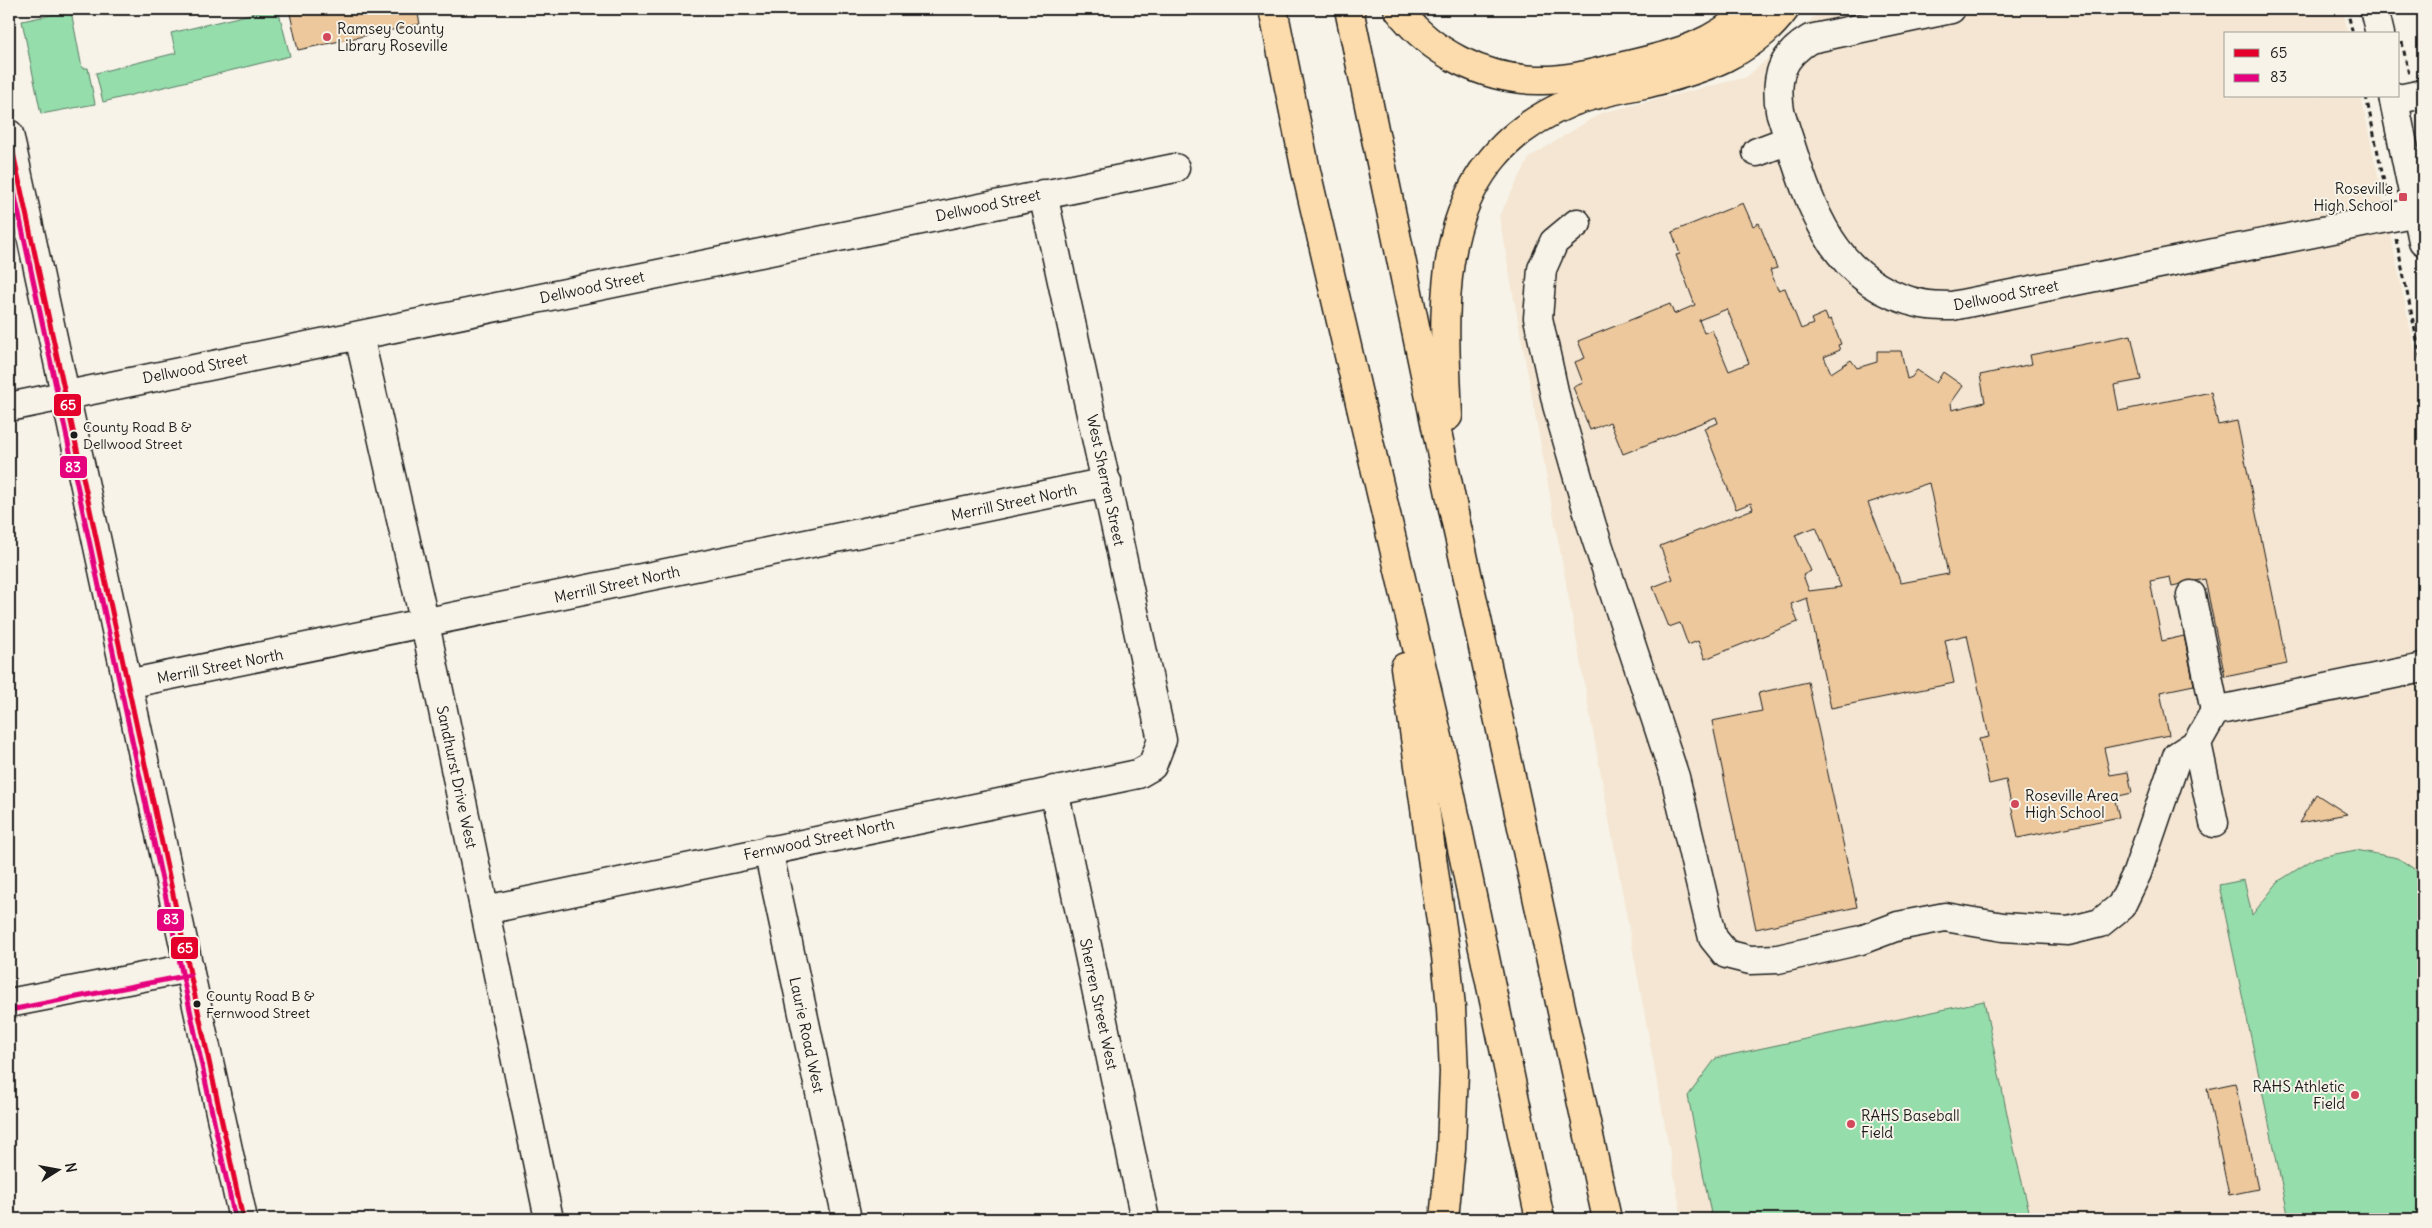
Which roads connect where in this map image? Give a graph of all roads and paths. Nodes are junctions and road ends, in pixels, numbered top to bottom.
1 (1273, 9) edge
2 (1349, 9) edge
3 (1398, 9) edge
4 (1750, 9) edge
5 (1785, 9) edge
6 (1951, 9) edge
7 (2348, 9) edge
8 (2374, 9) edge
9 (2353, 32) edge
10 (2380, 32) edge
11 (2423, 94) edge
12 (2400, 97) edge
13 (2393, 98) edge
14 (9, 134) edge
15 (1789, 140) junction
16 (1757, 152) dead end
17 (1175, 168) dead end
18 (1043, 194) junction
19 (2420, 213) edge
20 (1577, 223) dead end
21 (2423, 241) edge
22 (359, 336) junction
23 (64, 396) junction
24 (9, 407) edge
25 (1107, 482) junction
26 (1384, 504) junction
27 (1455, 518) junction
28 (2191, 595) dead end
29 (425, 624) junction
30 (2423, 668) edge
31 (127, 684) junction
32 (2215, 711) junction
33 (2197, 743) junction
34 (1152, 766) joint
35 (1054, 790) junction
36 (2214, 822) dead end
37 (768, 850) junction
38 (485, 910) junction
39 (188, 968) junction
40 (9, 1003) edge
41 (1593, 1155) junction
42 (243, 1219) edge
43 (549, 1219) edge
44 (846, 1219) edge
45 (1144, 1219) edge
46 (1444, 1219) edge
47 (1540, 1219) edge
48 (1606, 1219) edge
49 (1613, 1219) edge

1 - 26 highway
2 - 27 highway
3 - 4 highway
5 - 27 highway
6 - 15 street, Dellwood Street
7 - 9 path
8 - 10 street
11 - 12 street
13 - 19 street
14 - 23 street
15 - 16 street
15 - 19 street, Dellwood Street
17 - 18 street, Dellwood Street
18 - 22 street, Dellwood Street
18 - 25 street, West Sherren Street
19 - 21 street
20 - 33 street
22 - 23 street, Dellwood Street
22 - 29 street, Sandhurst Drive West
23 - 24 street, Dellwood Street
23 - 31 street
25 - 29 street, Merrill Street North
25 - 34 street, West Sherren Street
26 - 46 highway
26 - 47 highway
27 - 41 highway
28 - 32 street
29 - 31 street, Merrill Street North
29 - 38 street, Sandhurst Drive West
30 - 32 street
31 - 39 street
32 - 33 street
33 - 36 street
34 - 35 street, Fernwood Street North
35 - 37 street, Fernwood Street North
35 - 45 street, Sherren Street West
37 - 38 street, Fernwood Street North
37 - 44 street, Laurie Road West
38 - 43 street, Sandhurst Drive West
39 - 40 street
39 - 42 street
41 - 48 highway
41 - 49 highway

